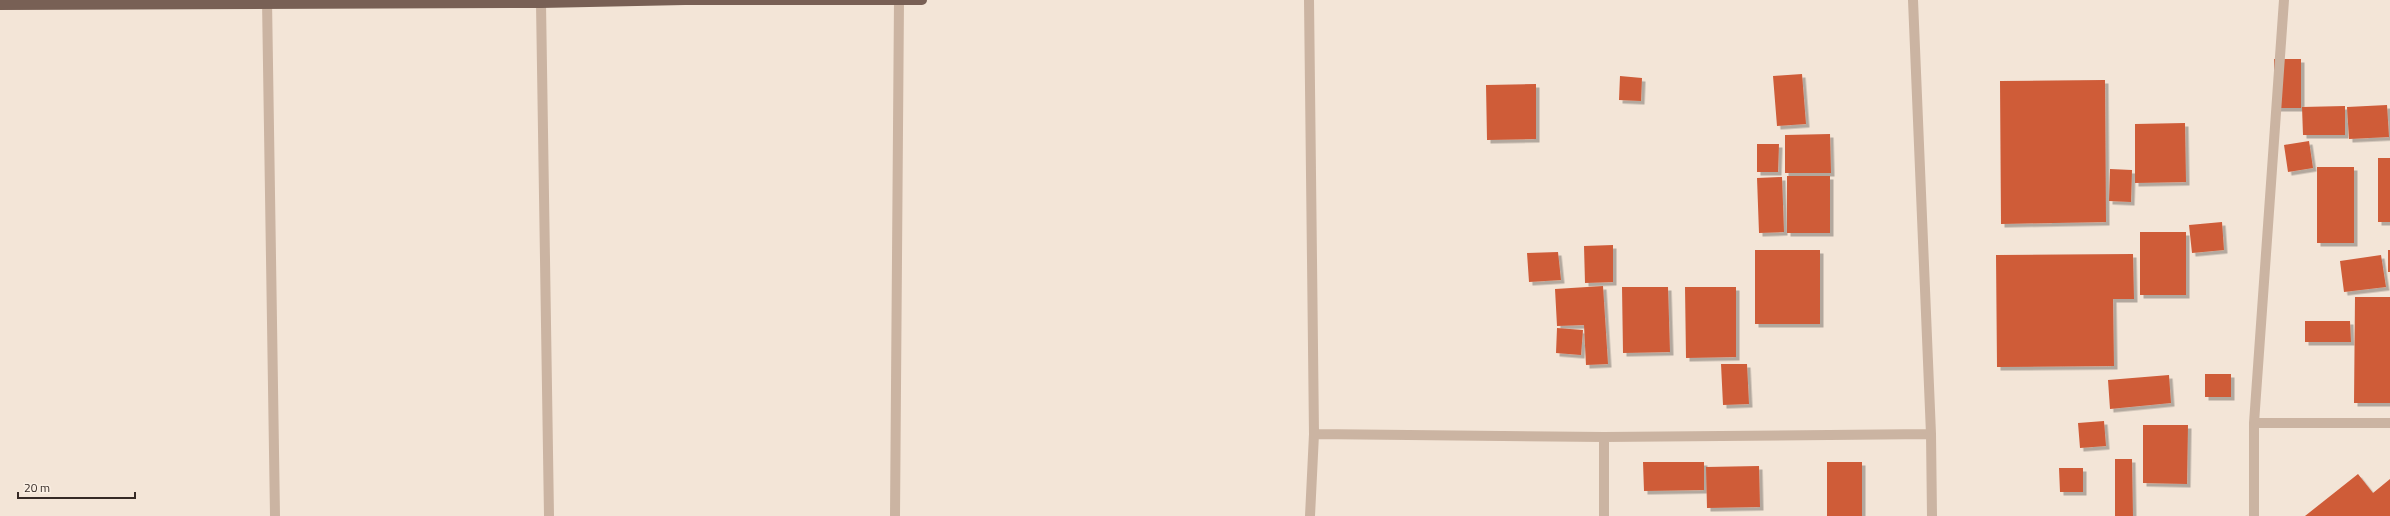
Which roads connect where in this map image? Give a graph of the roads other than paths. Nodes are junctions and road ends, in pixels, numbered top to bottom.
1 (686, 0) edge
2 (899, 0) edge
3 (922, 0) edge
4 (1309, 0) edge
5 (1914, 0) edge
6 (2284, 0) edge
7 (267, 2) edge
8 (542, 3) junction
9 (0, 5) edge
10 (2254, 423) junction
11 (2390, 423) edge
12 (1314, 434) junction
13 (1931, 434) junction
14 (1604, 437) junction
15 (275, 516) edge
16 (549, 516) edge
17 (895, 516) edge
18 (1310, 516) edge
19 (1604, 516) edge
20 (1932, 516) edge
21 (2254, 516) edge

1 - 2 main road
1 - 8 main road
2 - 3 main road
2 - 17 street
4 - 12 street
5 - 13 street
6 - 10 street
7 - 8 main road
7 - 9 main road
7 - 15 street
8 - 16 street
10 - 11 street
10 - 21 street
12 - 14 street
12 - 18 street
13 - 14 street
13 - 20 street
14 - 19 street

